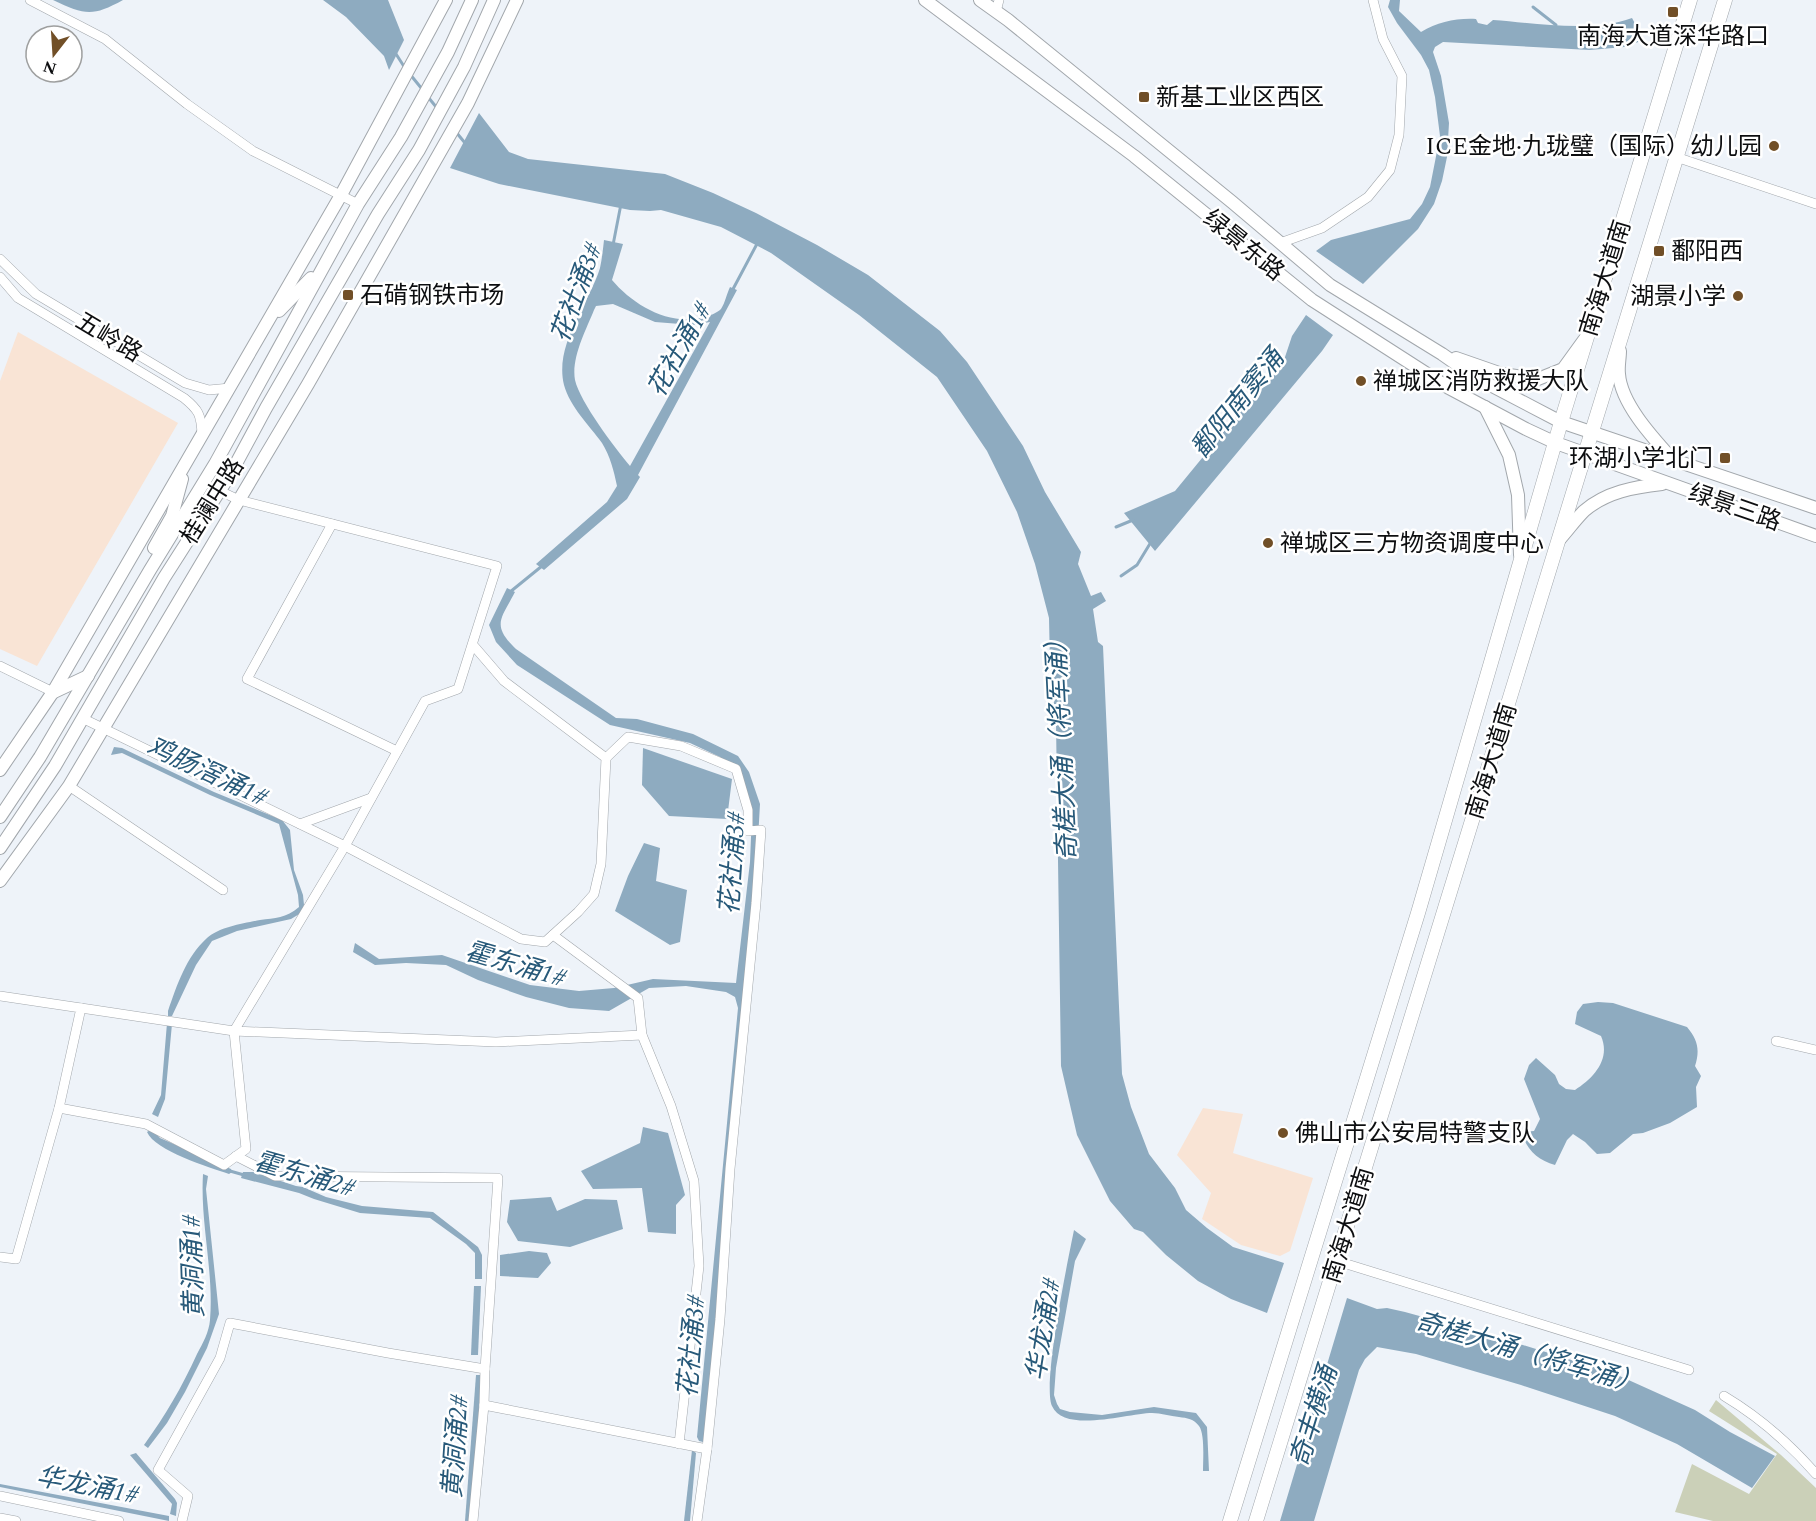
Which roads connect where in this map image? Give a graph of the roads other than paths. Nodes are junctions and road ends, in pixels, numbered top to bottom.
1 (30, 0) edge
2 (446, 0) edge
3 (472, 0) edge
4 (494, 0) edge
5 (517, 0) edge
6 (925, 0) edge
7 (980, 0) edge
8 (1371, 0) edge
9 (1690, 0) edge
10 (1725, 0) edge
11 (998, 6) edge
12 (1676, 157) junction
13 (341, 195) junction
14 (358, 204) junction
15 (1816, 204) edge
16 (1280, 243) junction
17 (328, 257) junction
18 (0, 259) edge
19 (0, 277) edge
20 (267, 322) junction
21 (1588, 335) junction
22 (1621, 339) junction
23 (1442, 354) junction
24 (185, 383) junction
25 (230, 388) junction
26 (171, 391) junction
27 (1485, 407) junction
28 (1561, 422) junction
29 (1593, 432) junction
30 (202, 436) junction
31 (1556, 443) junction
32 (1586, 455) junction
33 (188, 460) junction
34 (1674, 461) junction
35 (1668, 484) junction
36 (220, 491) junction
37 (239, 500) junction
38 (1816, 508) edge
39 (332, 524) junction
40 (1816, 536) edge
41 (1559, 540) junction
42 (1520, 563) junction
43 (150, 570) junction
44 (472, 645) junction
45 (0, 666) edge
46 (88, 676) junction
47 (53, 692) junction
48 (82, 718) junction
49 (103, 728) junction
50 (397, 751) junction
51 (606, 758) junction
52 (0, 770) edge
53 (69, 786) junction
54 (371, 798) junction
55 (0, 817) edge
56 (300, 824) junction
57 (345, 846) junction
58 (0, 848) edge
59 (0, 881) edge
60 (223, 890) dead end
61 (553, 935) junction
62 (0, 996) edge
63 (81, 1008) junction
64 (234, 1031) junction
65 (642, 1035) junction
66 (1776, 1041) dead end
67 (1816, 1050) edge
68 (59, 1108) junction
69 (236, 1156) junction
70 (0, 1257) edge
71 (1337, 1261) junction
72 (485, 1369) junction
73 (1689, 1370) dead end
74 (1724, 1396) dead end
75 (484, 1405) junction
76 (679, 1444) junction
77 (700, 1448) junction
78 (1816, 1473) edge
79 (0, 1496) edge
80 (0, 1518) edge
81 (88, 1518) edge
82 (16, 1521) edge
83 (119, 1521) edge
84 (182, 1521) edge
85 (473, 1521) edge
86 (697, 1521) edge
87 (1230, 1521) edge
88 (1256, 1521) edge

1 - 13 street
2 - 13 main road
3 - 14 main road, 桂澜中路
4 - 36 main road, 桂澜中路
5 - 37 main road
6 - 27 main road, 绿景东路
7 - 11 main road, 绿景东路
8 - 16 street
9 - 21 highway, 南海大道南
10 - 12 highway, 南海大道南
11 - 16 main road, 绿景东路
12 - 15 street
12 - 22 highway, 南海大道南
13 - 14 street
13 - 20 main road
14 - 17 main road, 桂澜中路
16 - 23 main road, 绿景东路
17 - 20 main road
17 - 43 main road, 桂澜中路
18 - 24 street, 五岭路
19 - 26 street, 五岭路
20 - 25 main road
21 - 23 main road
21 - 28 highway, 南海大道南
22 - 29 highway, 南海大道南
22 - 34 main road
23 - 28 main road, 绿景东路
24 - 25 street, 五岭路
24 - 26 street
25 - 30 main road
26 - 30 street, 五岭路
27 - 31 main road, 绿景东路
27 - 42 main road
28 - 29 main road, 绿景东路
28 - 31 highway, 南海大道南
29 - 32 highway, 南海大道南
29 - 34 main road, 绿景三路
30 - 33 main road
31 - 32 main road, 绿景东路
31 - 42 highway, 南海大道南
32 - 35 main road, 绿景三路
32 - 41 highway, 南海大道南
33 - 43 main road
33 - 47 main road
34 - 38 main road, 绿景三路
35 - 40 main road, 绿景三路
35 - 41 main road
36 - 37 street
36 - 48 main road, 桂澜中路
37 - 39 street
37 - 49 main road
39 - 44 street
39 - 50 street
41 - 71 highway, 南海大道南
42 - 87 highway, 南海大道南
43 - 46 main road, 桂澜中路
44 - 50 street
44 - 51 street
45 - 47 street
46 - 47 main road
46 - 55 main road, 桂澜中路
47 - 52 main road
48 - 49 street
48 - 58 main road, 桂澜中路
49 - 53 main road
49 - 56 street
50 - 54 street
51 - 61 street
51 - 77 street
53 - 59 main road
53 - 60 street
54 - 56 street
54 - 57 street
56 - 57 street
57 - 61 street
57 - 64 street
61 - 65 street
62 - 63 street
63 - 64 street
63 - 68 street
64 - 65 street
64 - 69 street
65 - 76 street
66 - 67 street
68 - 69 street
68 - 70 street
69 - 72 street
71 - 73 street
71 - 88 highway, 南海大道南
72 - 75 street
72 - 84 street
74 - 78 street
75 - 76 street
75 - 85 street
76 - 77 street
77 - 86 street
79 - 81 street
80 - 82 street
81 - 83 street

